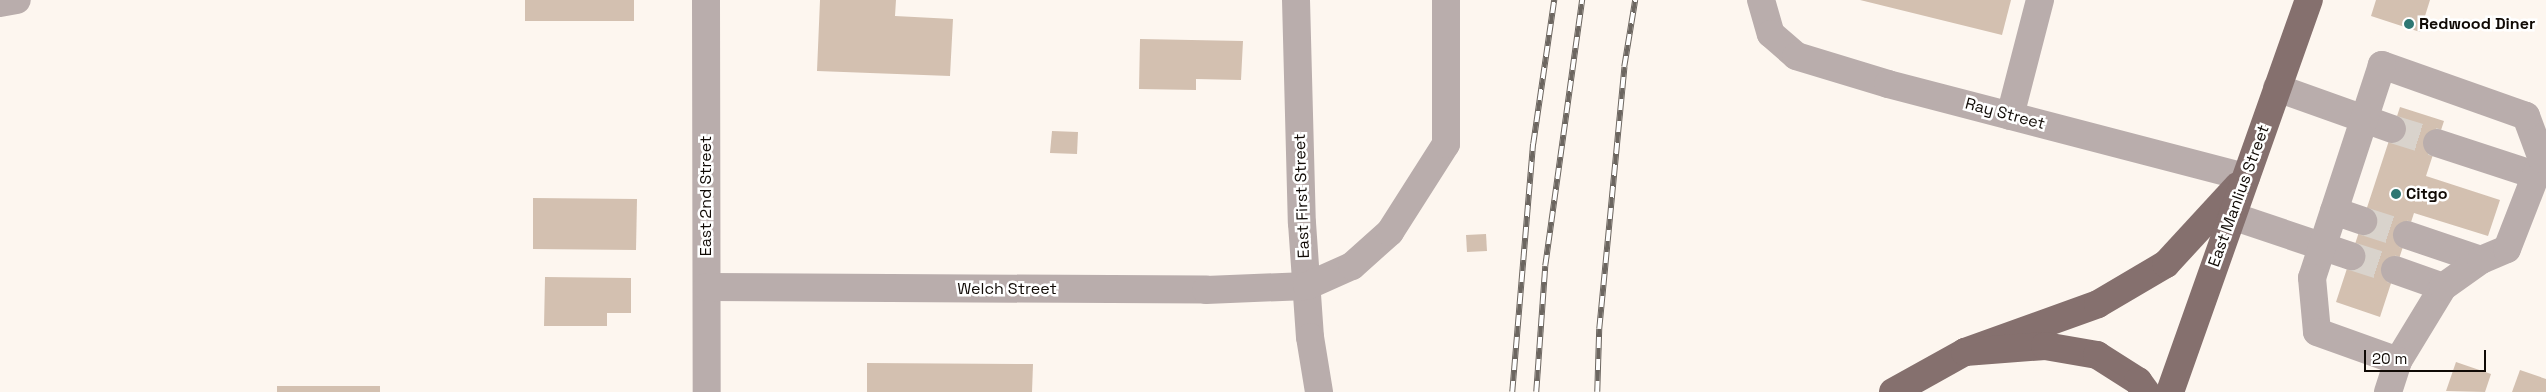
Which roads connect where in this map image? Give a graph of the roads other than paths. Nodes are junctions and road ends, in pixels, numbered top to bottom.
1 (18, 0) edge
2 (706, 0) edge
3 (1296, 0) edge
4 (1446, 0) edge
5 (1761, 0) edge
6 (2040, 0) edge
7 (2309, 0) edge
8 (0, 3) edge
9 (2277, 88) junction
10 (2010, 116) junction
11 (2365, 119) junction
12 (2392, 129) tunnel mouth
13 (2437, 143) tunnel mouth
14 (2535, 175) junction
15 (2246, 177) junction
16 (2334, 211) junction
17 (2232, 216) junction
18 (2363, 221) tunnel mouth
19 (2407, 235) tunnel mouth
20 (2322, 246) junction
21 (2351, 256) tunnel mouth
22 (2481, 260) junction
23 (2395, 270) tunnel mouth
24 (1307, 286) junction
25 (706, 287) junction
26 (2443, 287) junction
27 (1965, 352) junction
28 (2398, 361) junction
29 (707, 392) edge
30 (1319, 392) edge
31 (1893, 392) edge
32 (2146, 392) edge
33 (2170, 392) edge
34 (2388, 392) edge

1 - 8 street
2 - 25 street, East 2nd Street
3 - 24 street, East First Street
4 - 24 street
5 - 10 street, Ray Street
6 - 10 street
7 - 9 main road, East Manlius Street
9 - 11 street
9 - 15 main road, East Manlius Street
10 - 15 street, Ray Street
11 - 12 street
11 - 14 street
11 - 16 street
13 - 14 street
14 - 22 street
15 - 17 main road, East Manlius Street
15 - 27 main road
16 - 18 street
16 - 20 street
17 - 20 street
17 - 33 main road, East Manlius Street
19 - 22 street
20 - 21 street
20 - 28 street
22 - 26 street
23 - 26 street
24 - 25 street, Welch Street
24 - 30 street, East First Street
25 - 29 street, East 2nd Street
26 - 28 street
27 - 31 main road
27 - 32 main road
28 - 34 street

